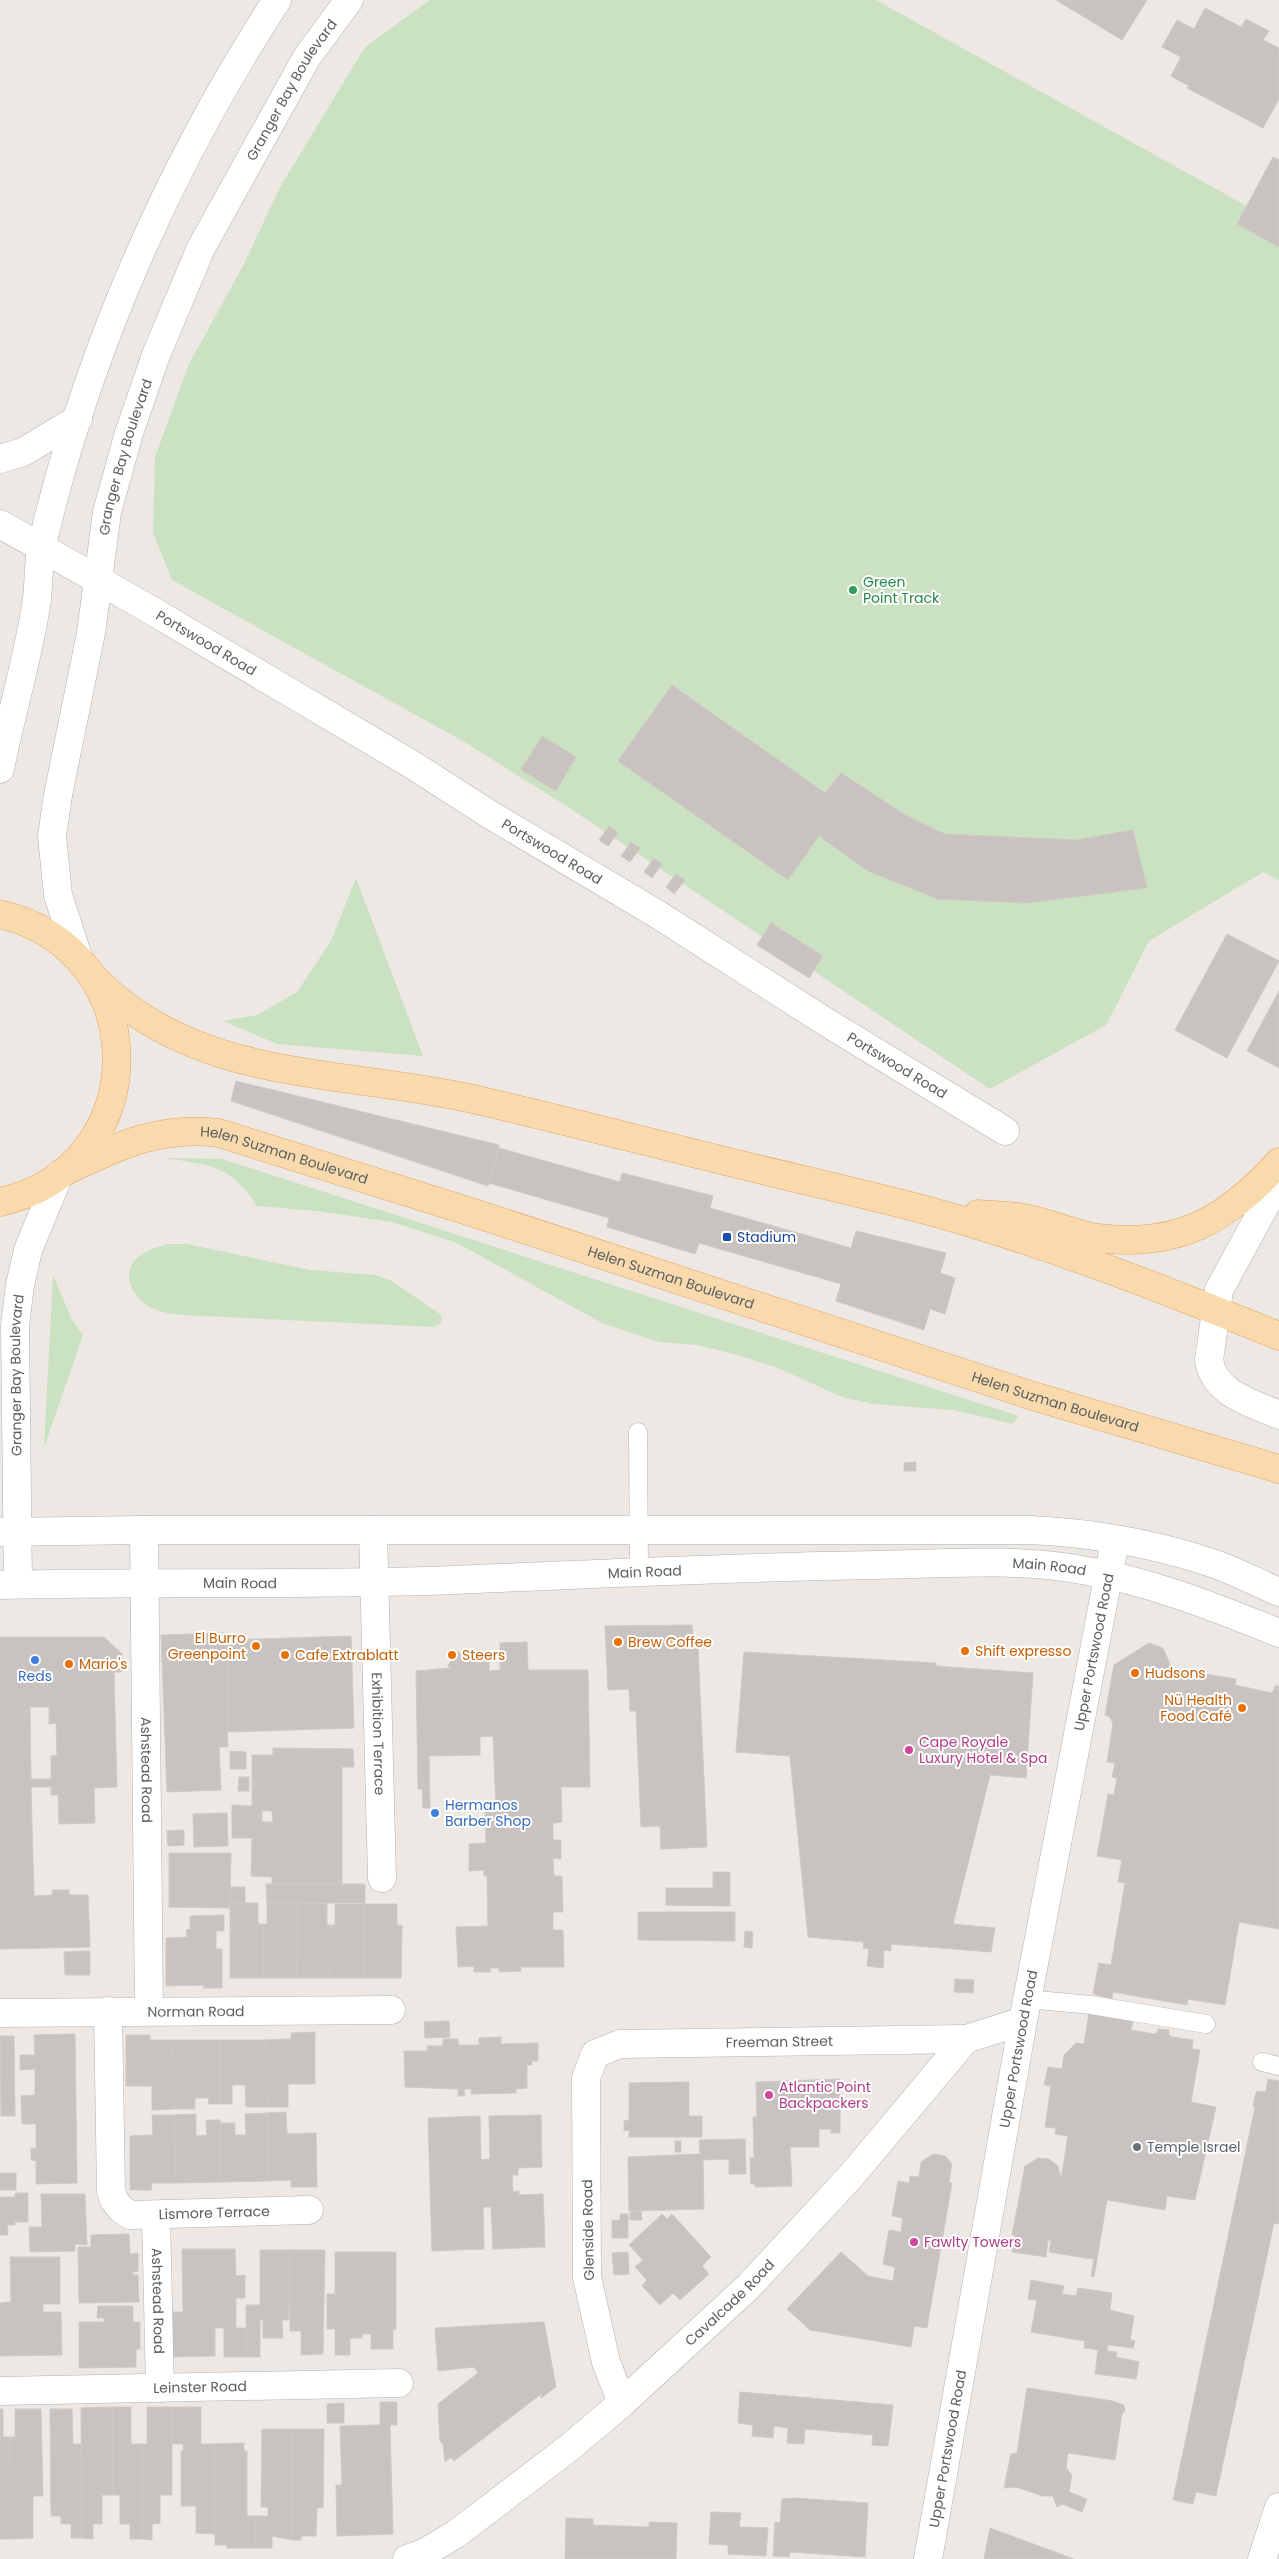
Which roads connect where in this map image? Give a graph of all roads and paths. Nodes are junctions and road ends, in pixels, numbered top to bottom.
1 (277, 0) edge
2 (349, 0) edge
3 (78, 419) junction
4 (0, 459) edge
5 (0, 524) edge
6 (41, 548) junction
7 (96, 580) junction
8 (0, 769) edge
9 (0, 914) edge
10 (85, 967) junction
11 (1005, 1131) dead end
12 (1279, 1162) edge
13 (61, 1173) junction
14 (1279, 1180) edge
15 (0, 1202) edge
16 (919, 1209) junction
17 (1215, 1310) junction
18 (1279, 1336) edge
19 (1279, 1414) edge
20 (638, 1432) dead end
21 (1279, 1469) edge
22 (144, 1530) junction
23 (373, 1530) junction
24 (9, 1531) edge
25 (640, 1531) junction
26 (752, 1531) junction
27 (1115, 1541) junction
28 (752, 1566) junction
29 (639, 1572) junction
30 (1109, 1575) junction
31 (145, 1582) junction
32 (376, 1582) junction
33 (9, 1584) edge
34 (1279, 1592) edge
35 (1279, 1633) edge
36 (382, 1878) dead end
37 (391, 2010) dead end
38 (1025, 2010) junction
39 (108, 2011) junction
40 (149, 2011) junction
41 (0, 2013) edge
42 (1206, 2024) dead end
43 (966, 2039) junction
44 (595, 2054) joint
45 (309, 2210) dead end
46 (156, 2215) junction
47 (399, 2383) dead end
48 (160, 2388) junction
49 (0, 2391) edge
50 (622, 2403) junction
51 (1279, 2507) edge
52 (407, 2559) edge
53 (928, 2559) edge
54 (1262, 2559) edge

1 - 3 street
2 - 7 street, Granger Bay Boulevard
3 - 4 street
3 - 6 street
5 - 6 street, Portswood Road
6 - 7 street, Portswood Road
6 - 8 street
7 - 10 street, Granger Bay Boulevard
7 - 11 street, Portswood Road
9 - 10 main road, Helen Suzman Boulevard
10 - 13 main road, Helen Suzman Boulevard
10 - 16 main road, Helen Suzman Boulevard
12 - 16 main road
13 - 15 main road, Helen Suzman Boulevard
13 - 21 main road, Helen Suzman Boulevard
13 - 24 street, Granger Bay Boulevard
14 - 17 street
16 - 17 main road, Helen Suzman Boulevard
17 - 18 main road, Helen Suzman Boulevard
17 - 19 street
20 - 25 lane
22 - 23 street
22 - 24 street
22 - 31 street, Ashstead Road
23 - 25 street
23 - 32 street, Exhibition Terrace
24 - 33 street, Granger Bay Boulevard
25 - 26 street
25 - 29 lane
26 - 27 street
26 - 28 street
27 - 30 street, Upper Portswood Road
27 - 34 street
28 - 29 street, Main Road
28 - 30 street, Main Road
29 - 32 street, Main Road
30 - 35 street, Main Road
30 - 38 street, Upper Portswood Road
31 - 32 street, Main Road
31 - 33 street, Main Road
31 - 40 street, Ashstead Road
32 - 36 street, Exhibition Terrace
37 - 40 street, Norman Road
38 - 42 lane
38 - 43 street
38 - 53 street, Upper Portswood Road
39 - 40 street, Norman Road
39 - 41 street, Norman Road
39 - 46 street, Lismore Terrace
43 - 44 street, Freeman Street
43 - 50 street, Cavalcade Road
44 - 50 street, Glenside Road
45 - 46 street, Lismore Terrace
46 - 48 street, Ashstead Road
47 - 48 street, Leinster Road
48 - 49 street, Leinster Road
50 - 52 street, Cavalcade Road
51 - 54 street

